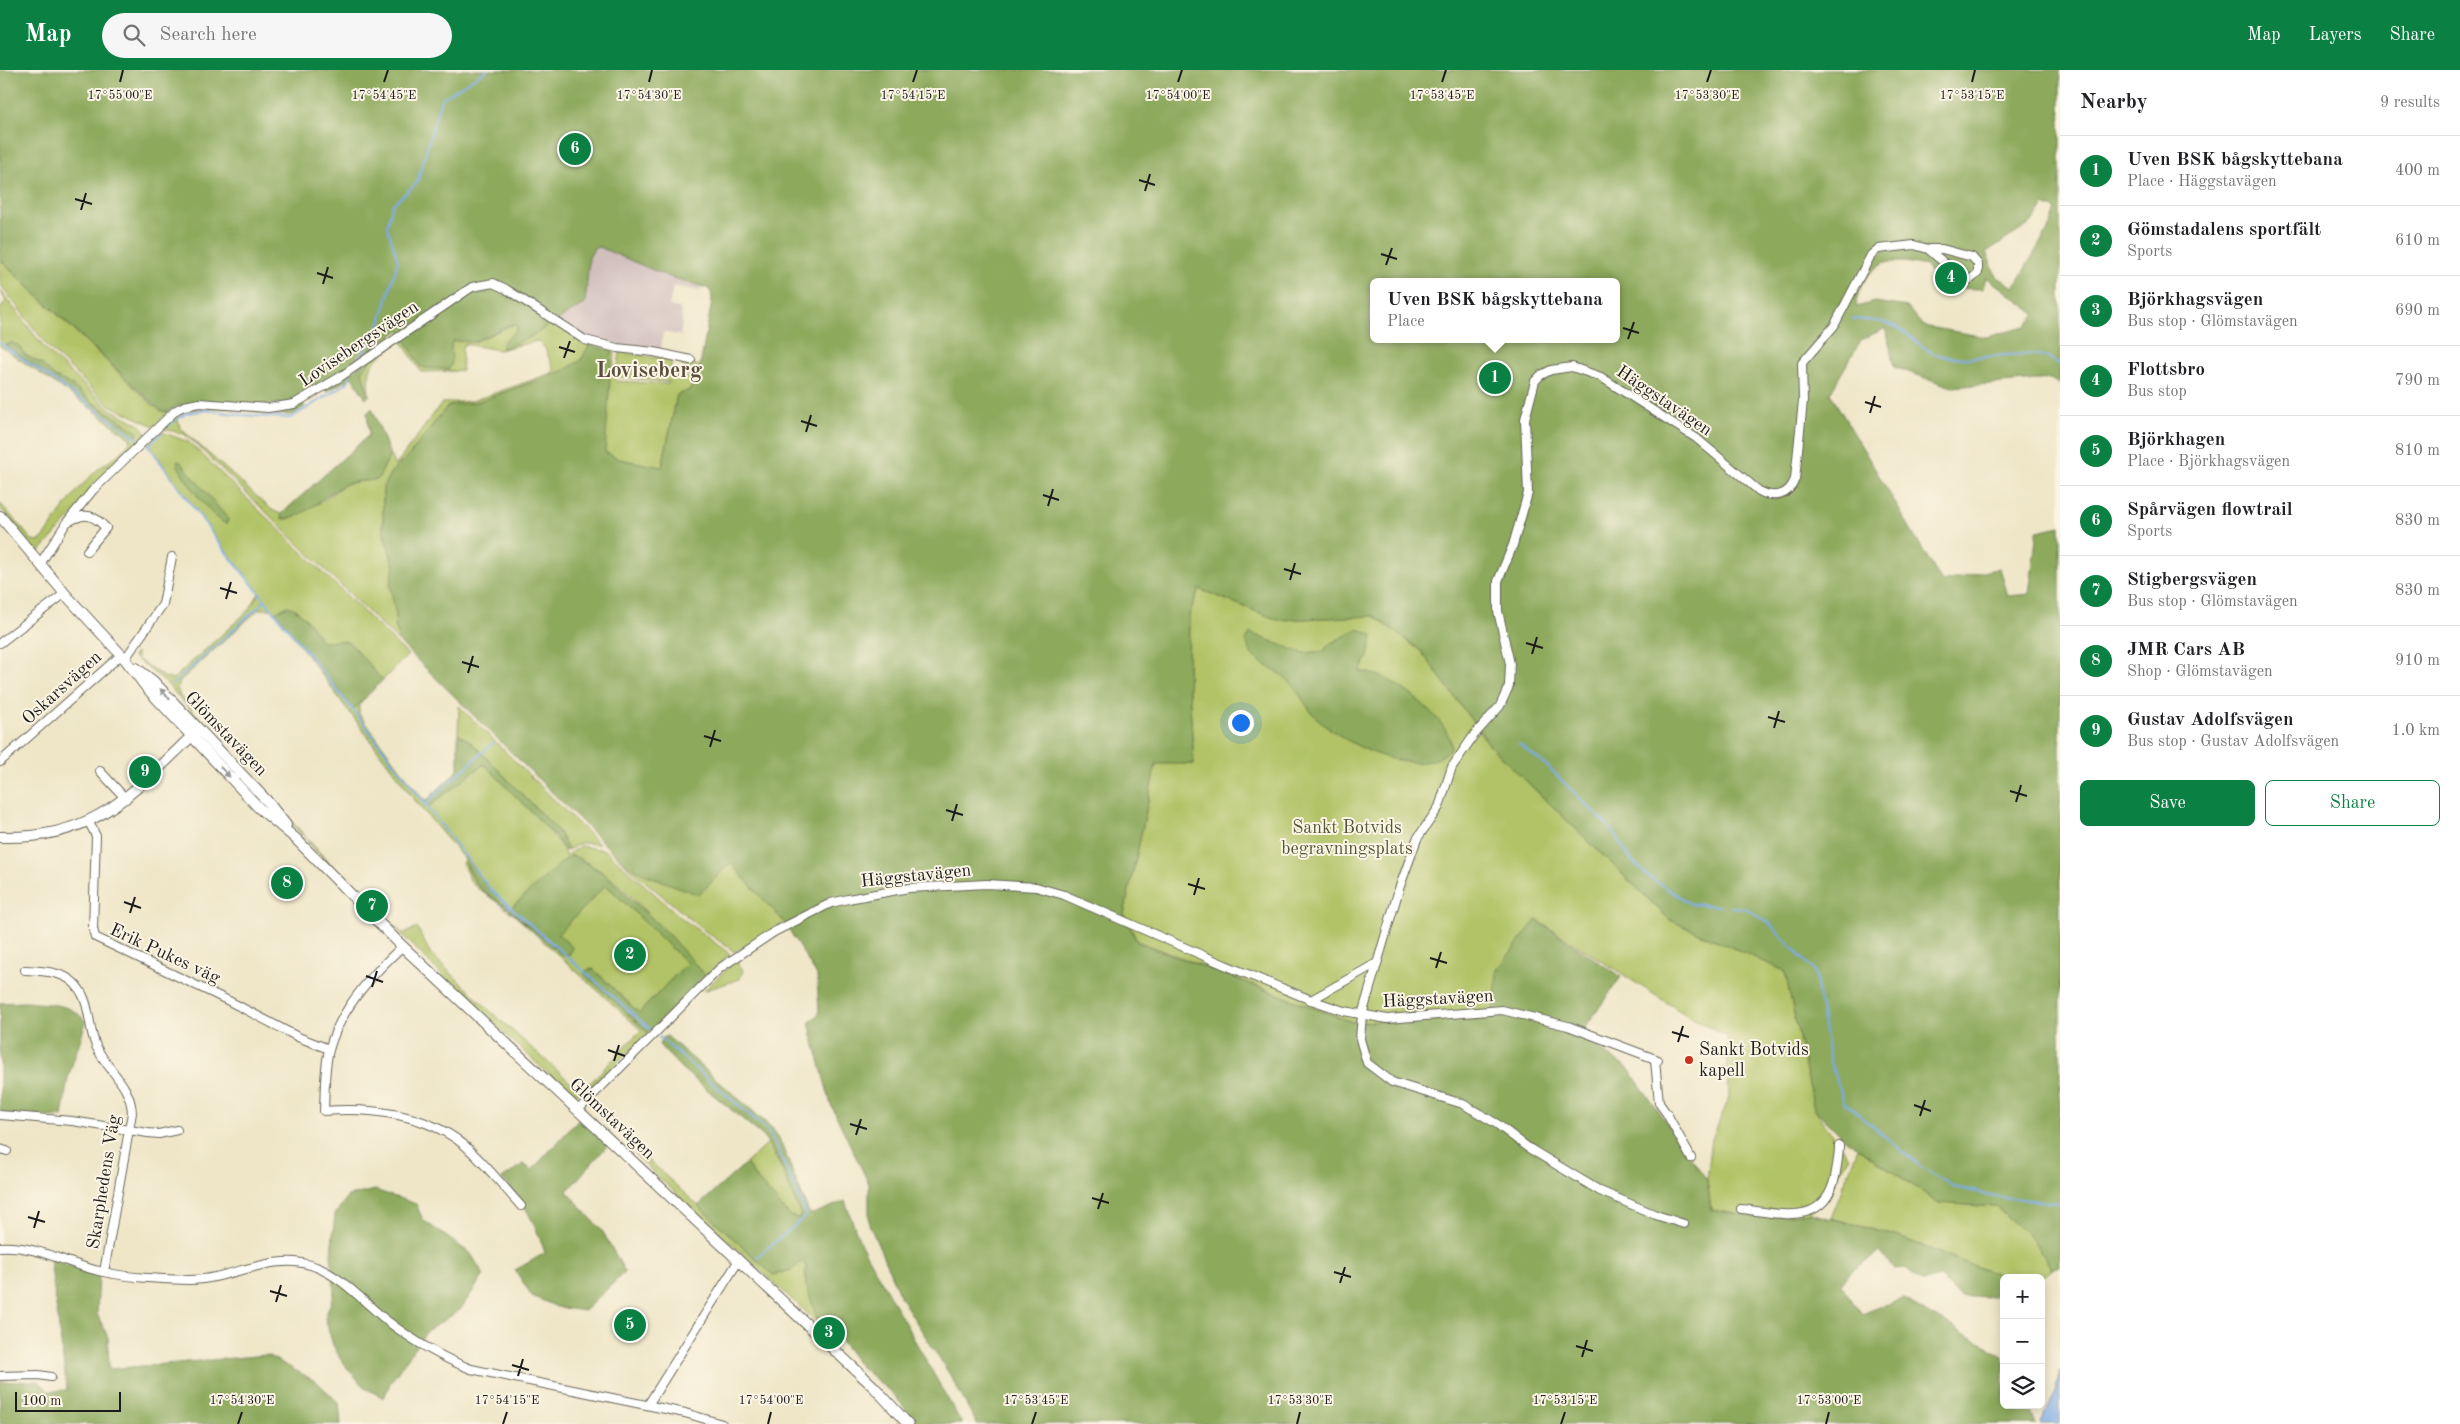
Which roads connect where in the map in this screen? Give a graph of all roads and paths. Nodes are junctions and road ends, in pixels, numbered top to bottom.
1 (1928, 249) junction
2 (692, 360) dead end
3 (0, 516) edge
4 (67, 522) junction
5 (87, 551) dead end
6 (172, 557) dead end
7 (40, 564) junction
8 (64, 594) junction
9 (0, 642) edge
10 (123, 657) junction
11 (195, 734) junction
12 (0, 762) edge
13 (100, 771) dead end
14 (126, 799) junction
15 (89, 822) junction
16 (0, 837) edge
17 (402, 947) junction
18 (1377, 963) junction
19 (25, 970) dead end
20 (1311, 1000) junction
21 (1362, 1015) junction
22 (329, 1048) junction
23 (578, 1110) junction
24 (0, 1115) edge
25 (129, 1130) junction
26 (177, 1130) dead end
27 (1839, 1146) dead end
28 (1690, 1158) dead end
29 (521, 1206) dead end
30 (1741, 1209) dead end
31 (1684, 1224) dead end
32 (0, 1247) edge
33 (738, 1260) junction
34 (104, 1272) junction
35 (0, 1376) edge
36 (51, 1377) dead end
37 (648, 1405) junction
38 (722, 1424) edge
39 (908, 1424) edge

1 - 1 street
1 - 18 street, Häggstavägen
2 - 4 street, Lovisebergsvägen
3 - 7 main road, Glömstavägen
4 - 5 street
4 - 7 street, Lovisebergsvägen
6 - 10 street, Oskarsvägen
7 - 8 main road, Glömstavägen
8 - 9 street
8 - 10 main road, Glömstavägen
10 - 11 main road, Glömstavägen
10 - 12 street, Oskarsvägen
11 - 14 main road
11 - 17 main road, Glömstavägen
13 - 14 street
14 - 15 main road
15 - 16 main road
15 - 22 street, Erik Pukes väg
17 - 22 street
17 - 23 main road, Glömstavägen
18 - 20 street
18 - 21 street, Häggstavägen
19 - 25 street, Skarphedens Väg
20 - 21 street, Häggstavägen
20 - 23 street, Häggstavägen
21 - 28 street, Häggstavägen
21 - 31 street
22 - 29 street
23 - 33 main road, Glömstavägen
24 - 25 street
25 - 26 street
25 - 34 street, Skarphedens Väg
27 - 30 street
32 - 34 street
33 - 37 street
33 - 39 main road, Glömstavägen
34 - 37 street
35 - 36 street
37 - 38 street

